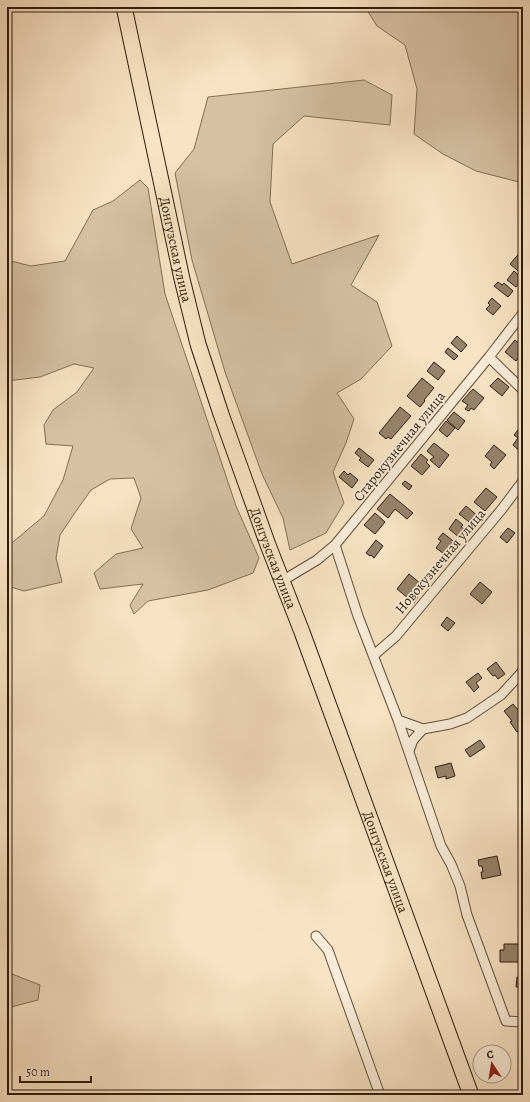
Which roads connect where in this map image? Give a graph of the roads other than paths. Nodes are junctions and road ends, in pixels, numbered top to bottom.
1 (124, 7) edge
2 (523, 313) edge
3 (489, 357) junction
4 (523, 390) edge
5 (523, 481) edge
6 (336, 545) junction
7 (282, 581) junction
8 (374, 655) junction
9 (523, 671) edge
10 (398, 720) junction
11 (423, 729) junction
12 (409, 751) junction
13 (316, 936) dead end
14 (523, 1022) edge
15 (380, 1095) edge
16 (470, 1095) edge

1 - 7 main road, Донгузская улица
2 - 3 street, Старокузнечная улица
3 - 4 street
3 - 6 street, Старокузнечная улица
5 - 8 street, Новокузнечная улица
6 - 7 street, Старокузнечная улица
6 - 8 street
7 - 16 main road, Донгузская улица
8 - 10 street
9 - 11 street
10 - 11 street
10 - 12 street
11 - 12 street
12 - 14 street
13 - 15 street

